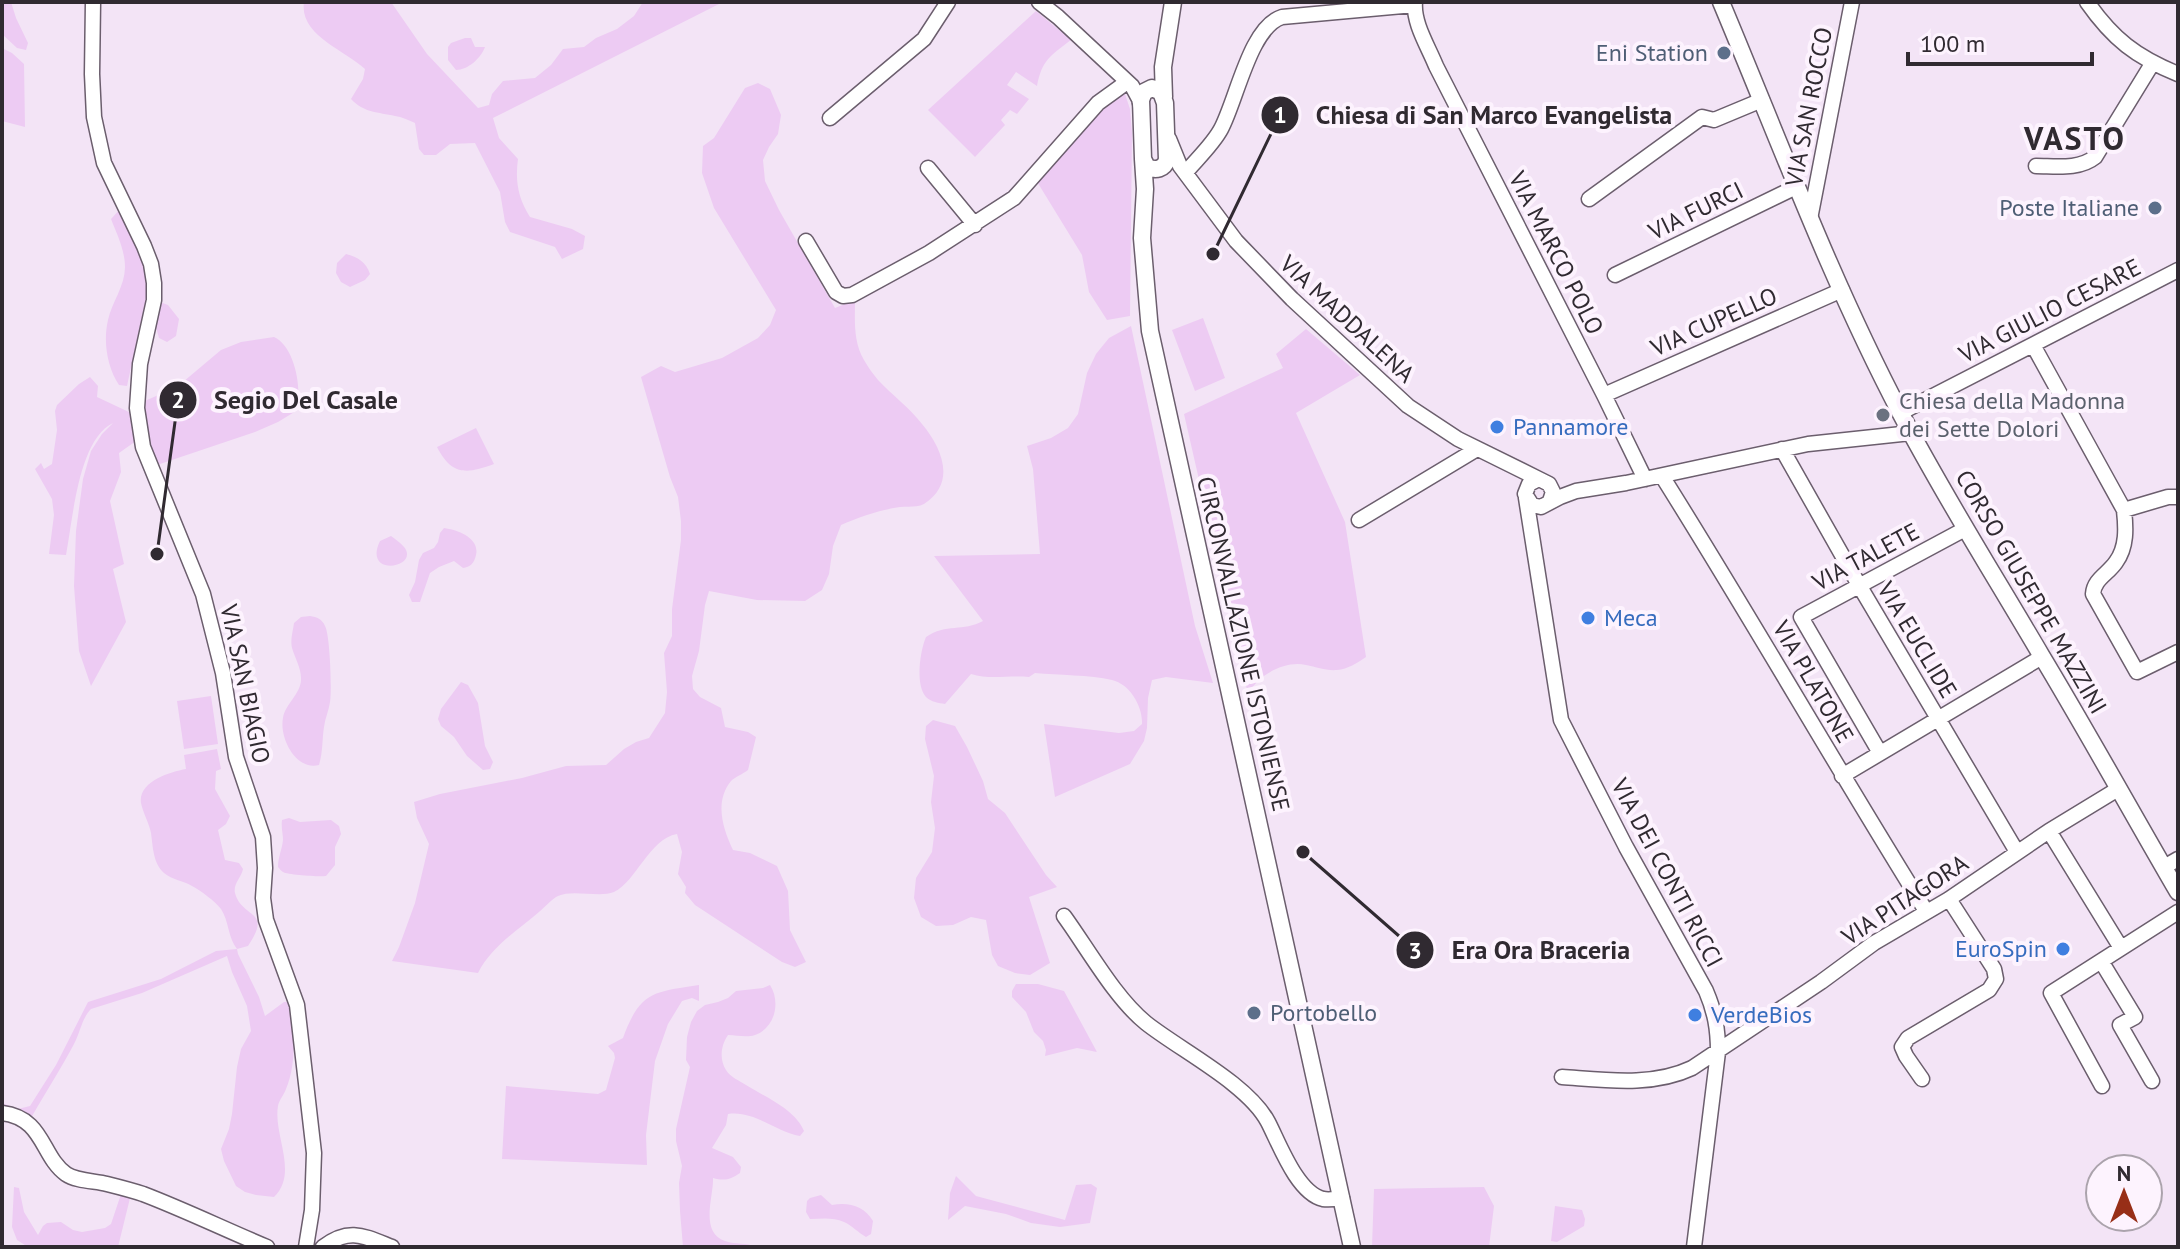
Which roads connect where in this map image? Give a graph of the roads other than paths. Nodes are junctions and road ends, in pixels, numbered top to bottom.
1 (93, 2) edge
2 (948, 2) edge
3 (1039, 2) edge
4 (1173, 2) edge
5 (1721, 2) edge
6 (1852, 2) edge
7 (2087, 2) edge
8 (1414, 3) edge
9 (2152, 64) junction
10 (2178, 74) edge
11 (1144, 89) junction
12 (1762, 100) junction
13 (830, 118) dead end
14 (1143, 159) junction
15 (2036, 166) dead end
16 (928, 168) dead end
17 (1172, 168) junction
18 (1796, 187) junction
19 (1145, 189) junction
20 (1589, 199) dead end
21 (1810, 219) junction
22 (975, 225) junction
23 (806, 241) dead end
24 (2178, 270) edge
25 (1615, 275) dead end
26 (1842, 290) junction
27 (2033, 345) junction
28 (1604, 395) junction
29 (1900, 413) junction
30 (1911, 433) junction
31 (1477, 449) junction
32 (1782, 449) junction
33 (1516, 467) junction
34 (1662, 476) junction
35 (1645, 479) junction
36 (1544, 482) junction
37 (1576, 491) junction
38 (1526, 494) junction
39 (2178, 497) edge
40 (1549, 502) junction
41 (2124, 510) junction
42 (1359, 520) dead end
43 (1532, 526) junction
44 (1965, 529) junction
45 (1859, 585) junction
46 (2178, 652) edge
47 (2042, 657) junction
48 (1938, 719) junction
49 (1880, 753) junction
50 (1842, 776) junction
51 (2118, 789) junction
52 (2049, 831) junction
53 (2017, 852) junction
54 (2171, 863) edge
55 (2178, 892) edge
56 (1949, 899) junction
57 (1926, 911) junction
58 (2178, 912) edge
59 (1064, 916) dead end
60 (2121, 948) junction
61 (2101, 961) junction
62 (1718, 1052) junction
63 (1562, 1077) dead end
64 (1922, 1079) dead end
65 (2152, 1081) dead end
66 (2102, 1086) dead end
67 (2, 1113) edge
68 (1342, 1198) junction
69 (267, 1247) edge
70 (306, 1247) edge
71 (323, 1247) edge
72 (392, 1247) edge
73 (1352, 1247) edge
74 (1694, 1247) edge

1 - 70 street, VIA SAN BIAGIO
2 - 13 street
3 - 11 street
4 - 11 main road
5 - 12 main road, CORSO GIUSEPPE MAZZINI
6 - 21 street, VIA SAN ROCCO
7 - 9 street
8 - 17 street
8 - 28 street, VIA MARCO POLO
9 - 10 street
9 - 15 street
11 - 14 main road, CIRCONVALLAZIONE ISTONIENSE
11 - 17 main road
11 - 22 street
12 - 18 main road, CORSO GIUSEPPE MAZZINI
12 - 20 street
14 - 17 main road
14 - 19 main road, CIRCONVALLAZIONE ISTONIENSE
16 - 22 street
17 - 19 main road
17 - 31 street, VIA MADDALENA
18 - 21 main road, CORSO GIUSEPPE MAZZINI
18 - 25 street, VIA FURCI
19 - 68 main road, CIRCONVALLAZIONE ISTONIENSE
21 - 26 main road, CORSO GIUSEPPE MAZZINI
22 - 23 street
24 - 27 street, VIA GIULIO CESARE
26 - 28 street, VIA CUPELLO
26 - 29 main road, CORSO GIUSEPPE MAZZINI
27 - 29 street, VIA GIULIO CESARE
27 - 41 street
28 - 35 street, VIA MARCO POLO
29 - 30 main road, CORSO GIUSEPPE MAZZINI
30 - 32 street
30 - 44 main road, CORSO GIUSEPPE MAZZINI
31 - 33 street, VIA MADDALENA
31 - 42 street
32 - 34 street
32 - 45 street, VIA EUCLIDE
33 - 36 street, VIA MADDALENA
33 - 38 street
34 - 35 street
34 - 50 street, VIA PLATONE
35 - 37 street
36 - 37 street, VIA MADDALENA
36 - 38 street
36 - 40 street
37 - 40 street
38 - 40 street
38 - 43 street, VIA DEI CONTI RICCI
39 - 41 street
40 - 43 street
41 - 46 street
43 - 62 street, VIA DEI CONTI RICCI
44 - 45 street, VIA TALETE
44 - 47 main road, CORSO GIUSEPPE MAZZINI
45 - 48 street, VIA EUCLIDE
45 - 49 street, VIA TALETE
47 - 48 street
47 - 51 main road, CORSO GIUSEPPE MAZZINI
48 - 49 street
48 - 53 street, VIA EUCLIDE
49 - 50 street
50 - 57 street, VIA PLATONE
51 - 52 street, VIA PITAGORA
51 - 54 main road, CORSO GIUSEPPE MAZZINI
52 - 53 street, VIA PITAGORA
52 - 60 street
53 - 56 street, VIA PITAGORA
54 - 55 main road, CORSO GIUSEPPE MAZZINI
56 - 57 street, VIA PITAGORA
56 - 64 street
57 - 62 street, VIA PITAGORA
58 - 60 street
59 - 68 street
60 - 61 street
61 - 65 street
61 - 66 street
62 - 63 street, VIA PITAGORA
62 - 74 street, VIA DEI CONTI RICCI
67 - 69 street
68 - 73 main road, CIRCONVALLAZIONE ISTONIENSE
71 - 72 street

